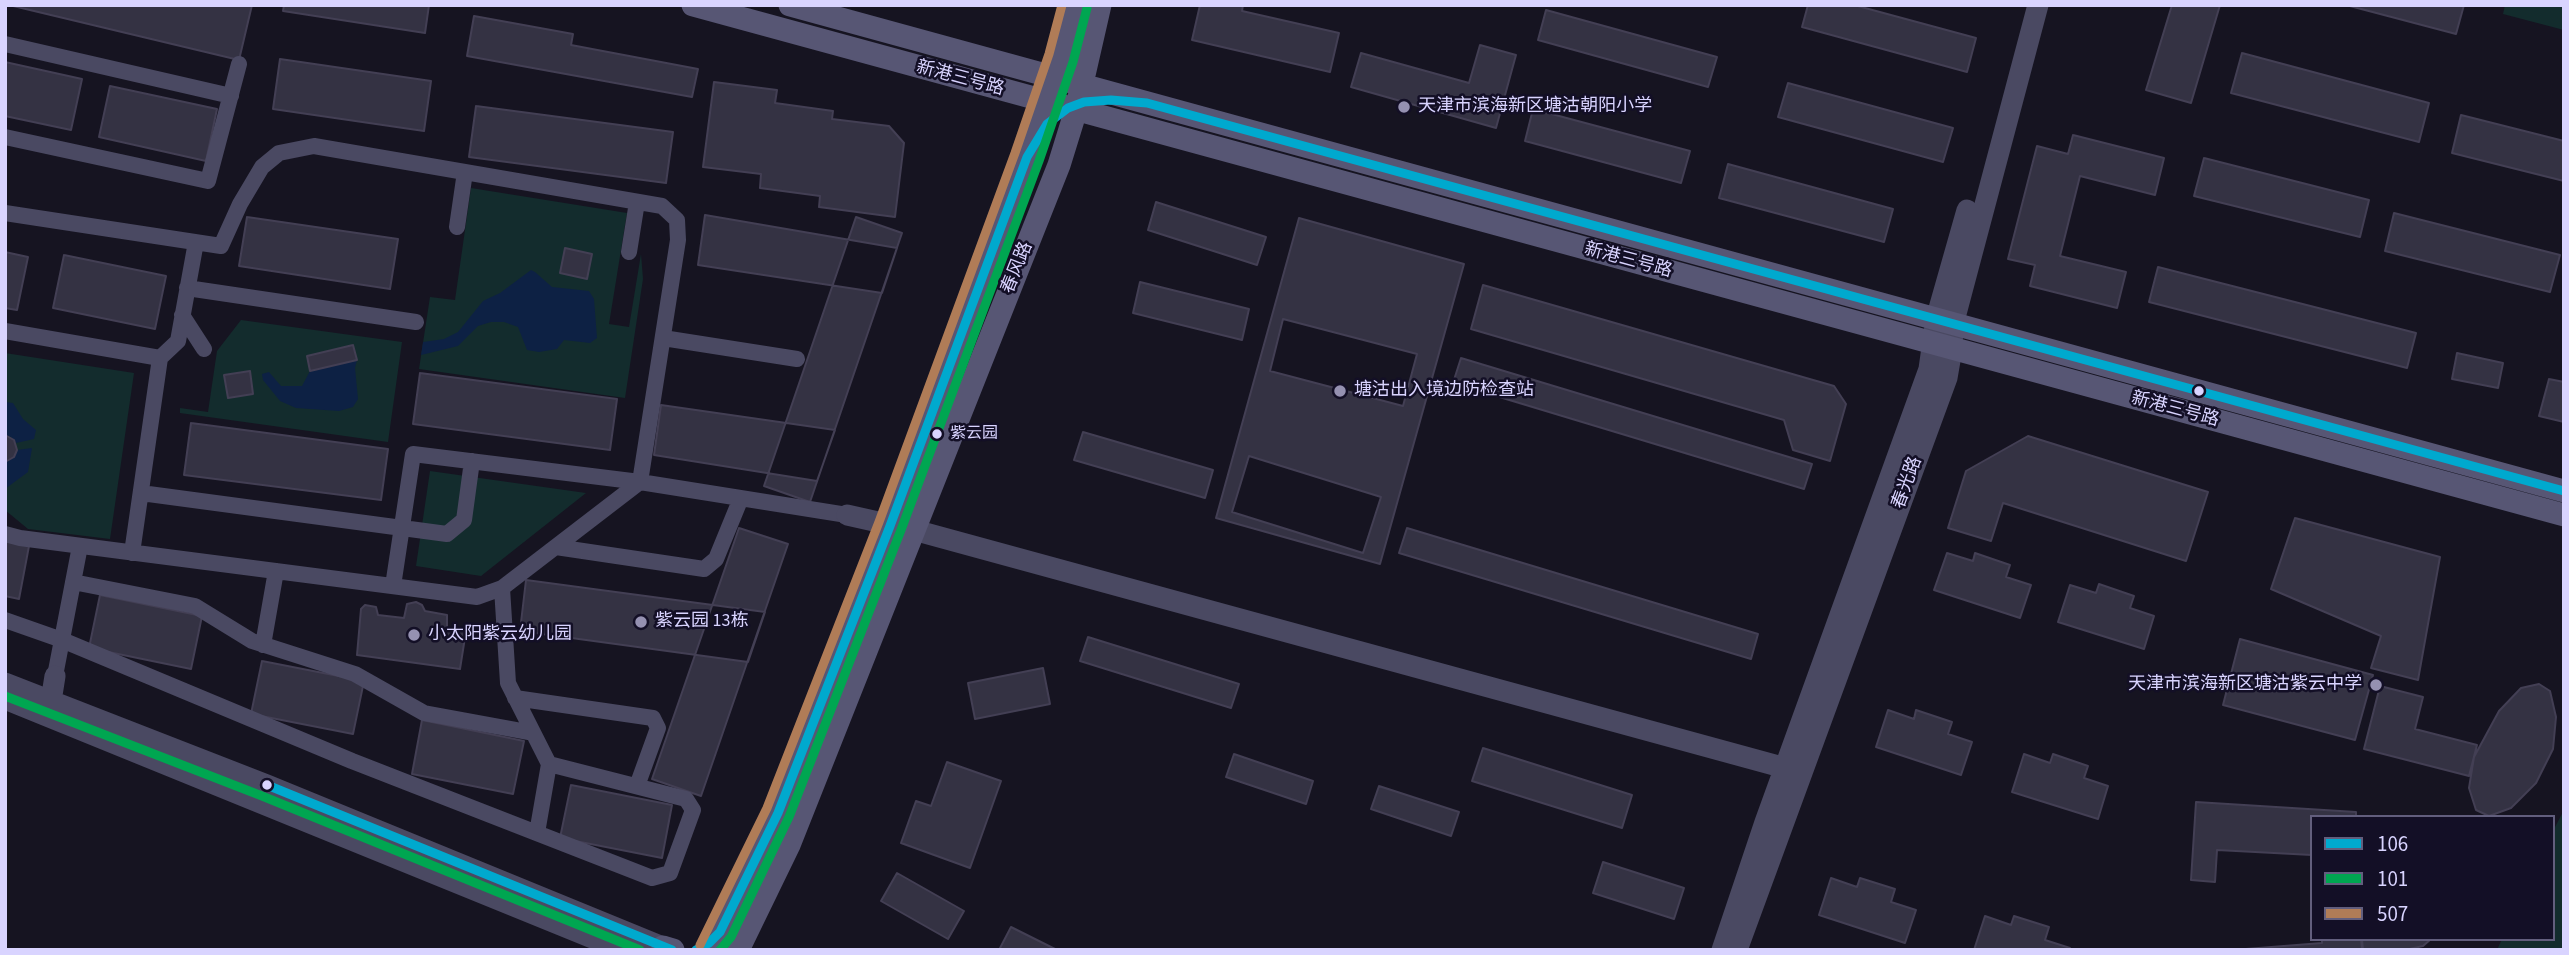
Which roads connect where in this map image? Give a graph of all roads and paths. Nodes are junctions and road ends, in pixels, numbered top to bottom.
1 (693, 5) edge
2 (790, 5) edge
3 (1075, 5) edge
4 (1100, 5) edge
5 (2023, 5) edge
6 (2038, 5) edge
7 (1069, 28) junction
8 (5, 44) edge
9 (239, 64) dead end
10 (1007, 64) junction
11 (1065, 95) junction
12 (231, 96) junction
13 (1136, 126) junction
14 (5, 137) edge
15 (1059, 165) junction
16 (465, 172) junction
17 (637, 202) junction
18 (5, 213) edge
19 (457, 227) dead end
20 (195, 242) junction
21 (629, 252) dead end
22 (187, 288) junction
23 (182, 315) junction
24 (416, 322) dead end
25 (1944, 322) junction
26 (5, 331) edge
27 (663, 338) junction
28 (1942, 346) junction
29 (204, 349) dead end
30 (160, 358) junction
31 (797, 359) dead end
32 (472, 461) junction
33 (640, 482) junction
34 (2564, 491) edge
35 (141, 493) junction
36 (741, 498) junction
37 (847, 515) joint
38 (2564, 515) edge
39 (5, 526) edge
40 (890, 526) junction
41 (402, 527) junction
42 (914, 530) junction
43 (12, 536) edge
44 (80, 546) junction
45 (556, 547) junction
46 (132, 553) junction
47 (276, 571) junction
48 (73, 582) junction
49 (393, 586) junction
50 (502, 588) junction
51 (5, 620) edge
52 (62, 640) junction
53 (263, 645) junction
54 (55, 676) joint
55 (5, 682) edge
56 (515, 698) junction
57 (5, 699) edge
58 (50, 708) junction
59 (533, 733) junction
60 (549, 764) junction
61 (1794, 770) junction
62 (637, 786) junction
63 (537, 833) junction
64 (730, 944) edge
65 (669, 949) edge
66 (622, 950) edge
67 (696, 950) edge
68 (1722, 950) edge
69 (1737, 950) edge

1 - 11 main road, 新港三号路
2 - 10 main road, 新港三号路
3 - 7 main road, 春风路
4 - 11 main road
5 - 25 street, 春光路
6 - 25 street, 春光路
7 - 10 main road
7 - 11 main road, 春风路
8 - 12 street
9 - 12 street
10 - 11 main road, 新港三号路
11 - 13 main road, 新港三号路
11 - 15 main road, 春风路
11 - 25 main road, 新港三号路
11 - 40 main road, 春风路
12 - 14 street
13 - 15 main road
13 - 28 main road, 新港三号路
15 - 42 main road, 春风路
16 - 17 street
16 - 19 street
16 - 20 street
17 - 21 street
17 - 27 street
18 - 20 street
20 - 22 street
22 - 23 street
22 - 24 street
23 - 29 street
23 - 30 street
25 - 28 street, 春光路
25 - 34 main road, 新港三号路
26 - 30 street
27 - 31 street
27 - 33 street
28 - 38 main road, 新港三号路
28 - 61 street, 春光路
30 - 35 street
32 - 33 street
32 - 41 street
32 - 41 street
33 - 36 street
33 - 45 street
35 - 41 street
35 - 46 street
36 - 37 street
36 - 45 street
37 - 40 street
39 - 43 street
40 - 42 street
40 - 64 main road, 春风路
41 - 49 street
42 - 61 street
42 - 64 main road, 春风路
43 - 44 street
44 - 46 street
44 - 48 street
45 - 50 street
46 - 47 street
47 - 49 street
47 - 53 street
48 - 52 street
48 - 53 street
49 - 50 street
50 - 56 street
51 - 52 street
52 - 54 street
52 - 63 street
53 - 59 street
54 - 58 street
55 - 58 street
56 - 59 street
56 - 62 street
57 - 58 street
58 - 65 street
58 - 66 street
59 - 60 street
60 - 62 street
60 - 63 street
61 - 68 street, 春光路
61 - 69 street, 春光路
62 - 63 street
64 - 67 main road

